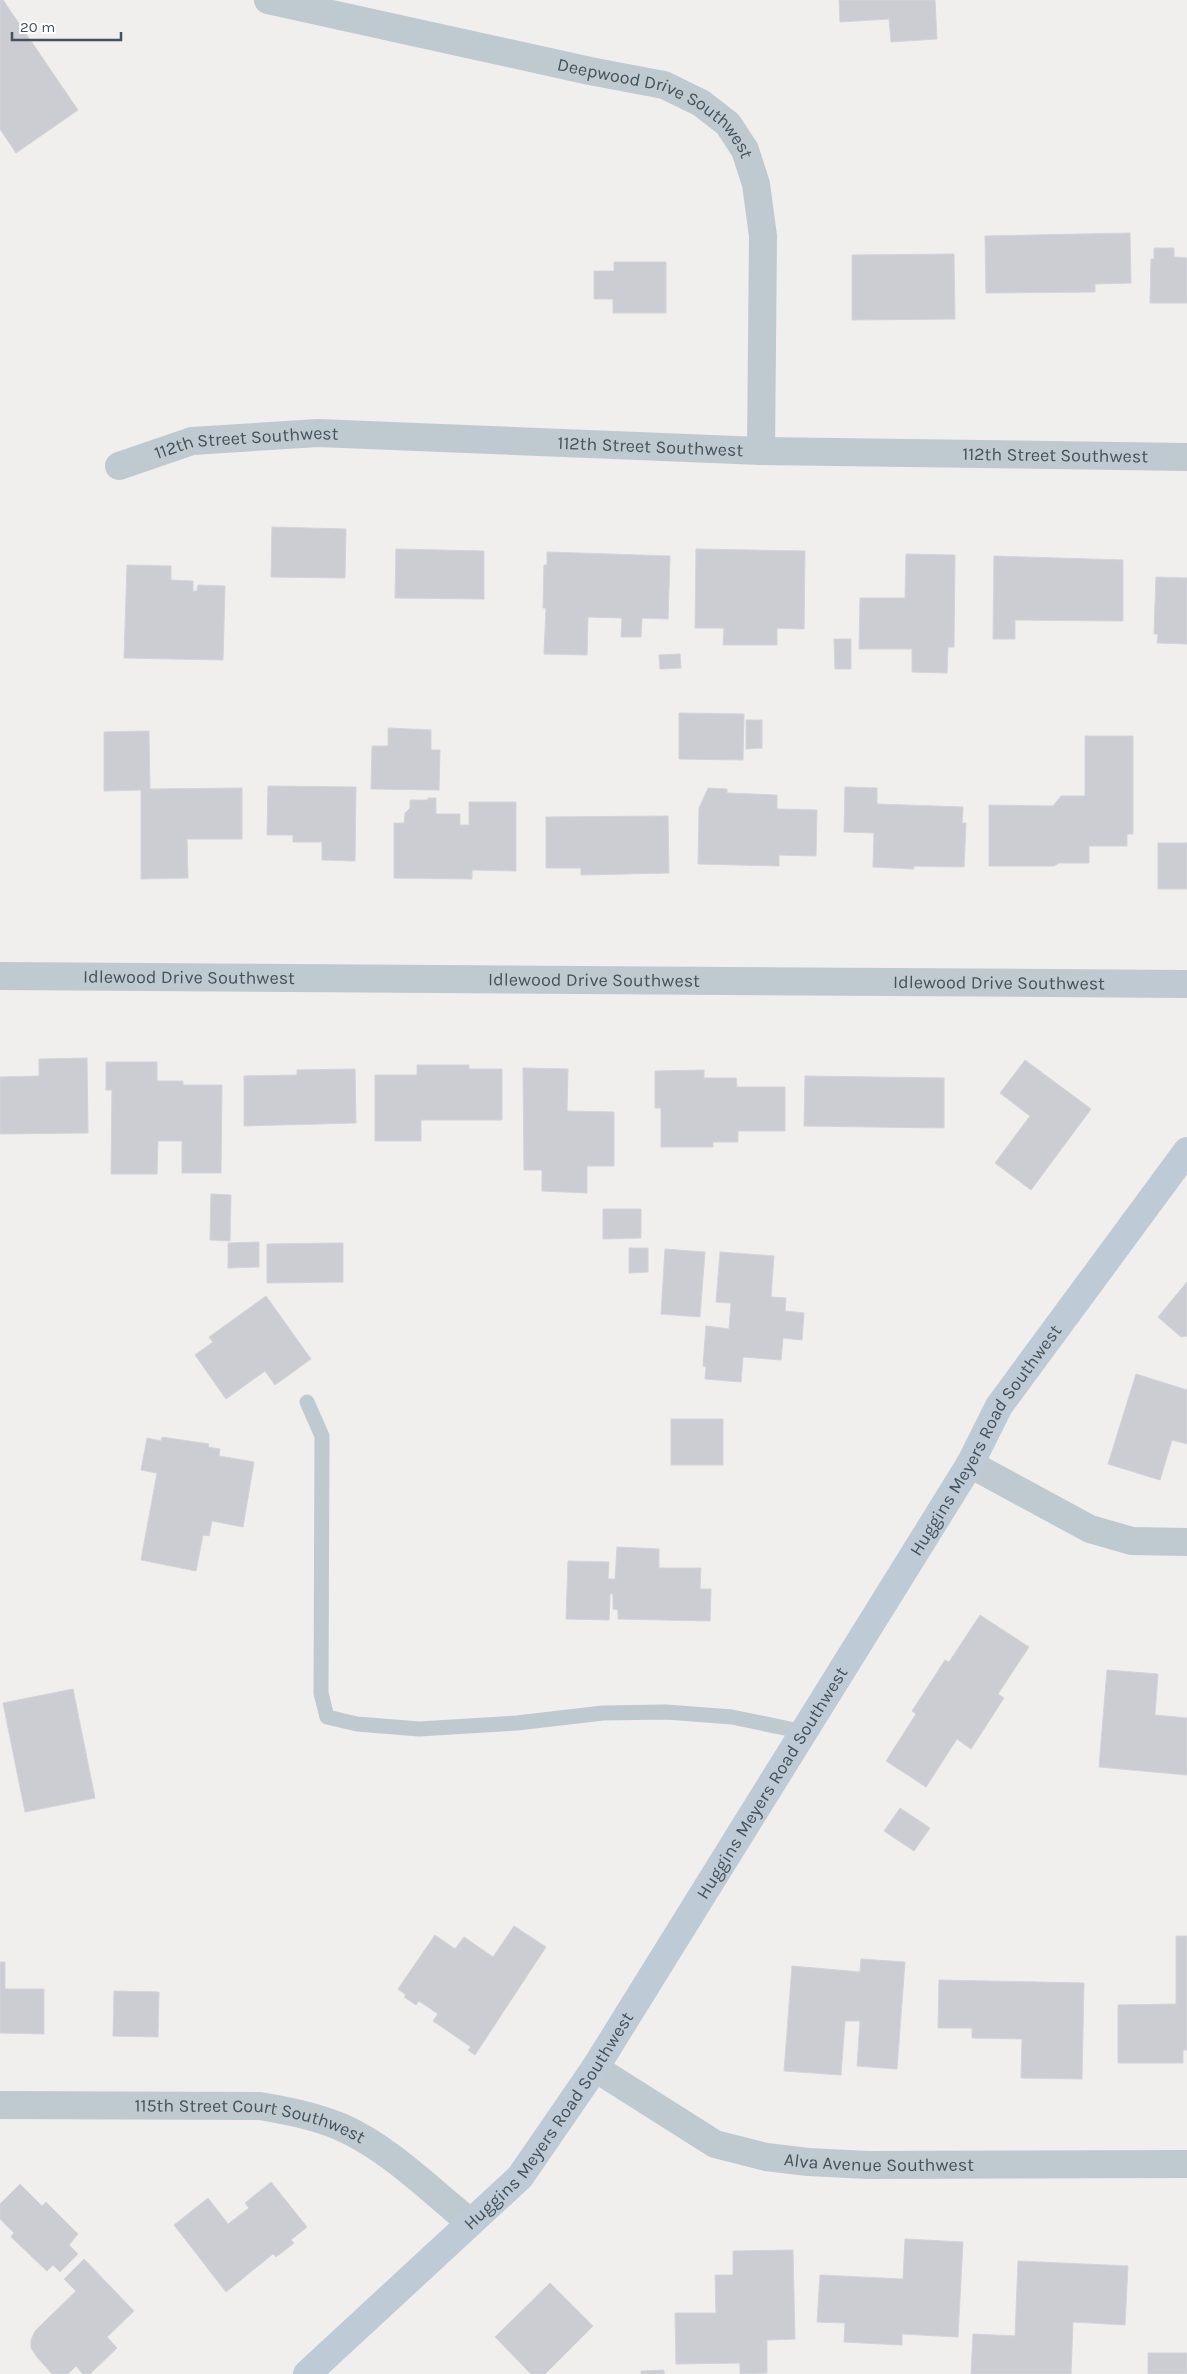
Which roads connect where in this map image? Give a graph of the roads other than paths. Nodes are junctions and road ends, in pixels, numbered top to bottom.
1 (268, 0) edge
2 (761, 451) junction
3 (1187, 457) edge
4 (119, 466) dead end
5 (0, 976) edge
6 (1187, 984) edge
7 (1187, 1151) edge
8 (307, 1402) dead end
9 (970, 1464) junction
10 (1187, 1542) edge
11 (804, 1732) junction
12 (595, 2068) junction
13 (0, 2105) edge
14 (1187, 2164) edge
15 (470, 2222) junction
16 (307, 2374) edge

1 - 2 street, Deepwood Drive Southwest
2 - 3 street, 112th Street Southwest
2 - 4 street, 112th Street Southwest
5 - 6 street, Idlewood Drive Southwest
7 - 9 street, Huggins Meyers Road Southwest
8 - 11 lane
9 - 10 street
9 - 11 street, Huggins Meyers Road Southwest
11 - 12 street, Huggins Meyers Road Southwest
12 - 14 street, Alva Avenue Southwest
12 - 15 street, Huggins Meyers Road Southwest
13 - 15 street, 115th Street Court Southwest
15 - 16 street, Huggins Meyers Road Southwest

